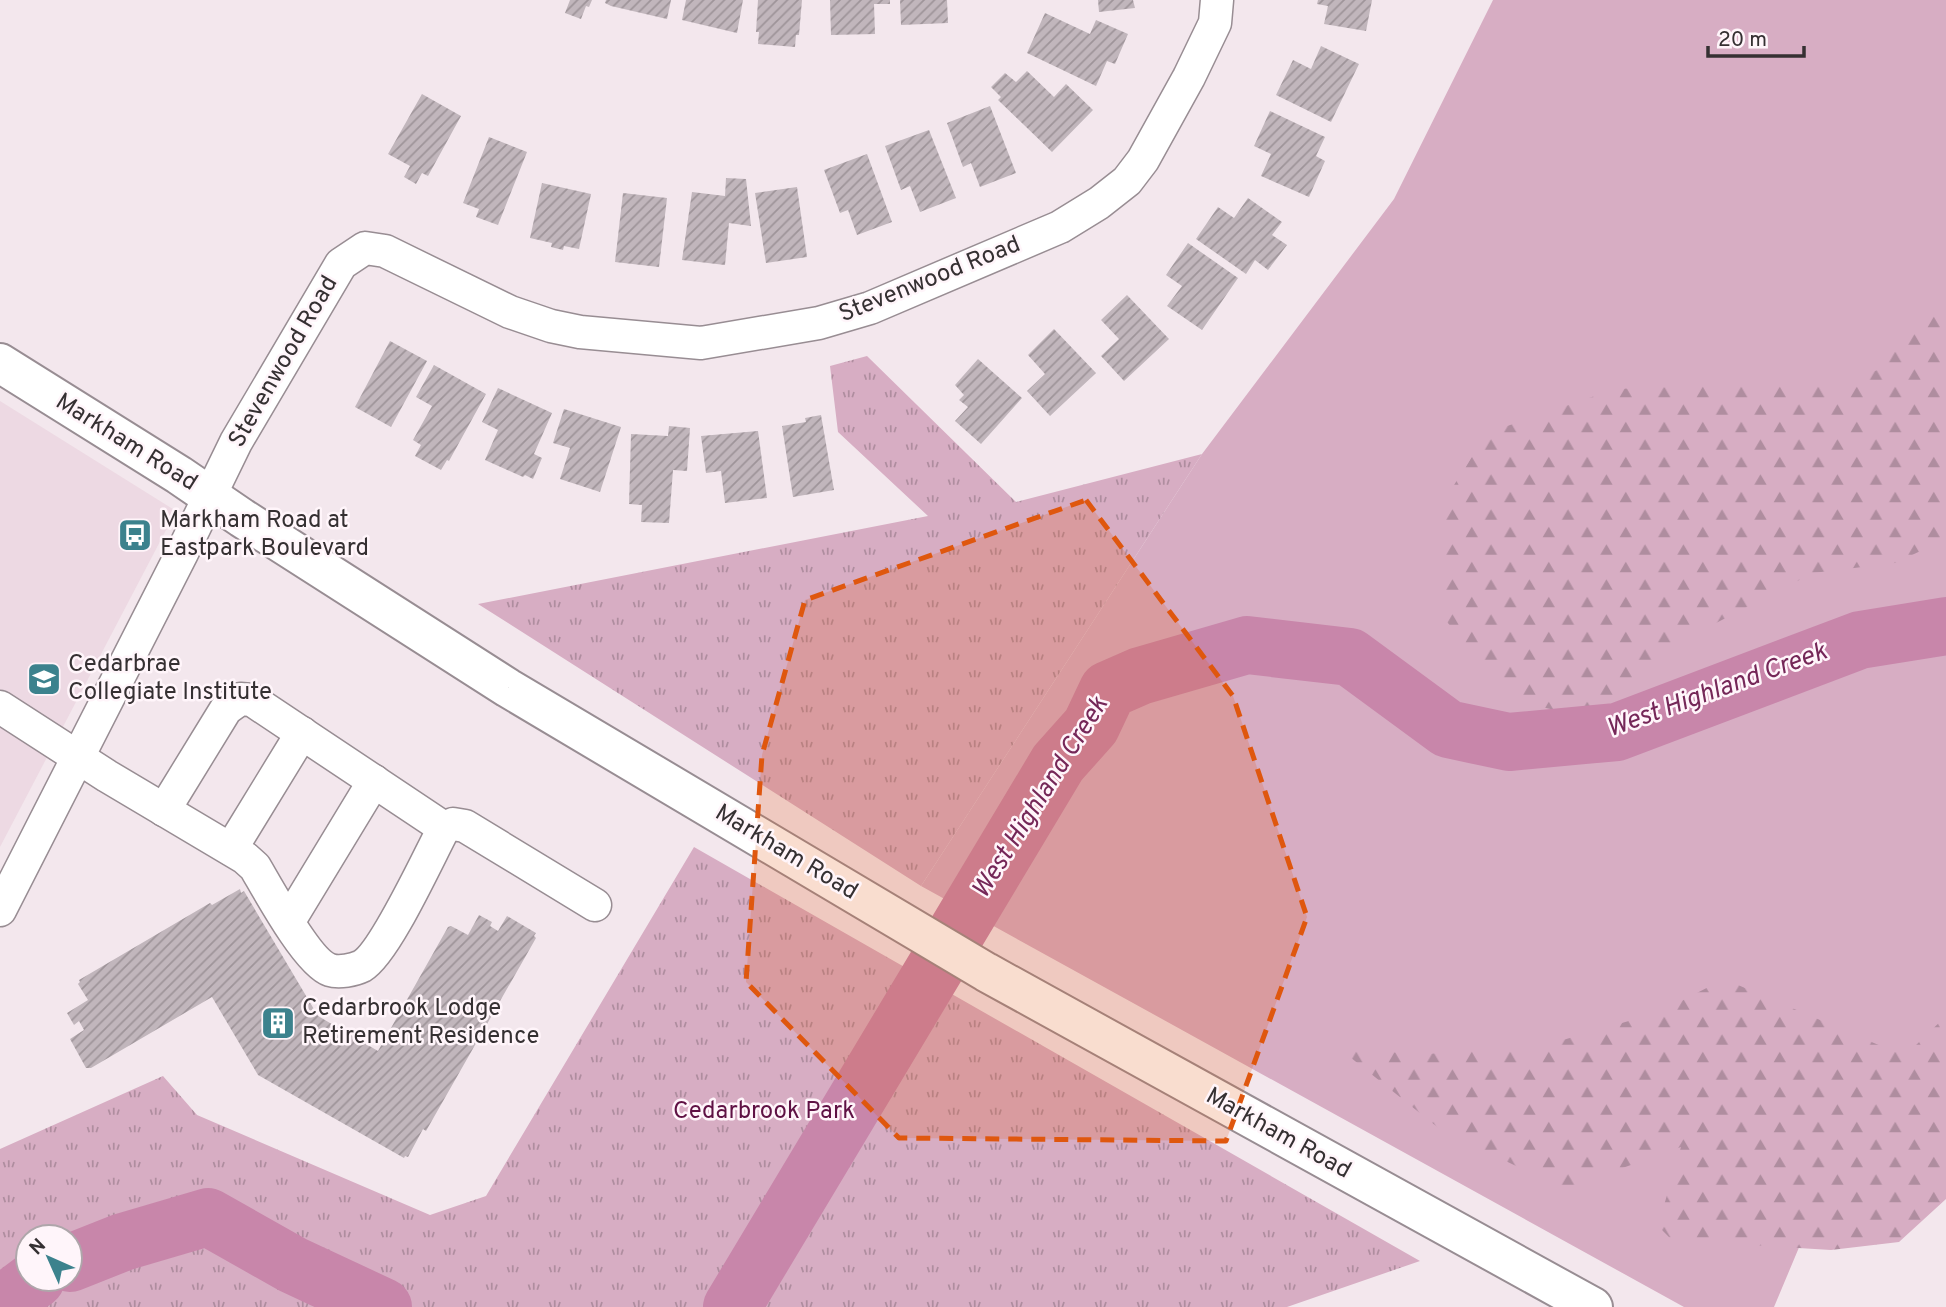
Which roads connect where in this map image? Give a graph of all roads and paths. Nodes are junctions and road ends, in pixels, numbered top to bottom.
1 (1217, 0) edge
2 (0, 363) edge
3 (210, 496) junction
4 (0, 707) edge
5 (302, 733) junction
6 (77, 757) junction
7 (374, 781) junction
8 (164, 810) junction
9 (444, 828) junction
10 (231, 849) junction
11 (595, 905) dead end
12 (0, 909) edge
13 (289, 921) junction
14 (1593, 1307) edge

1 - 3 street, Stevenwood Road
2 - 3 main road, Markham Road
3 - 6 street, Stevenwood Road
3 - 14 main road, Markham Road
4 - 6 street
5 - 7 street
5 - 8 street
5 - 10 street
6 - 8 street
6 - 12 street, Stevenwood Road
7 - 9 street
7 - 13 street
8 - 10 street
9 - 11 street
9 - 13 street
10 - 13 street

